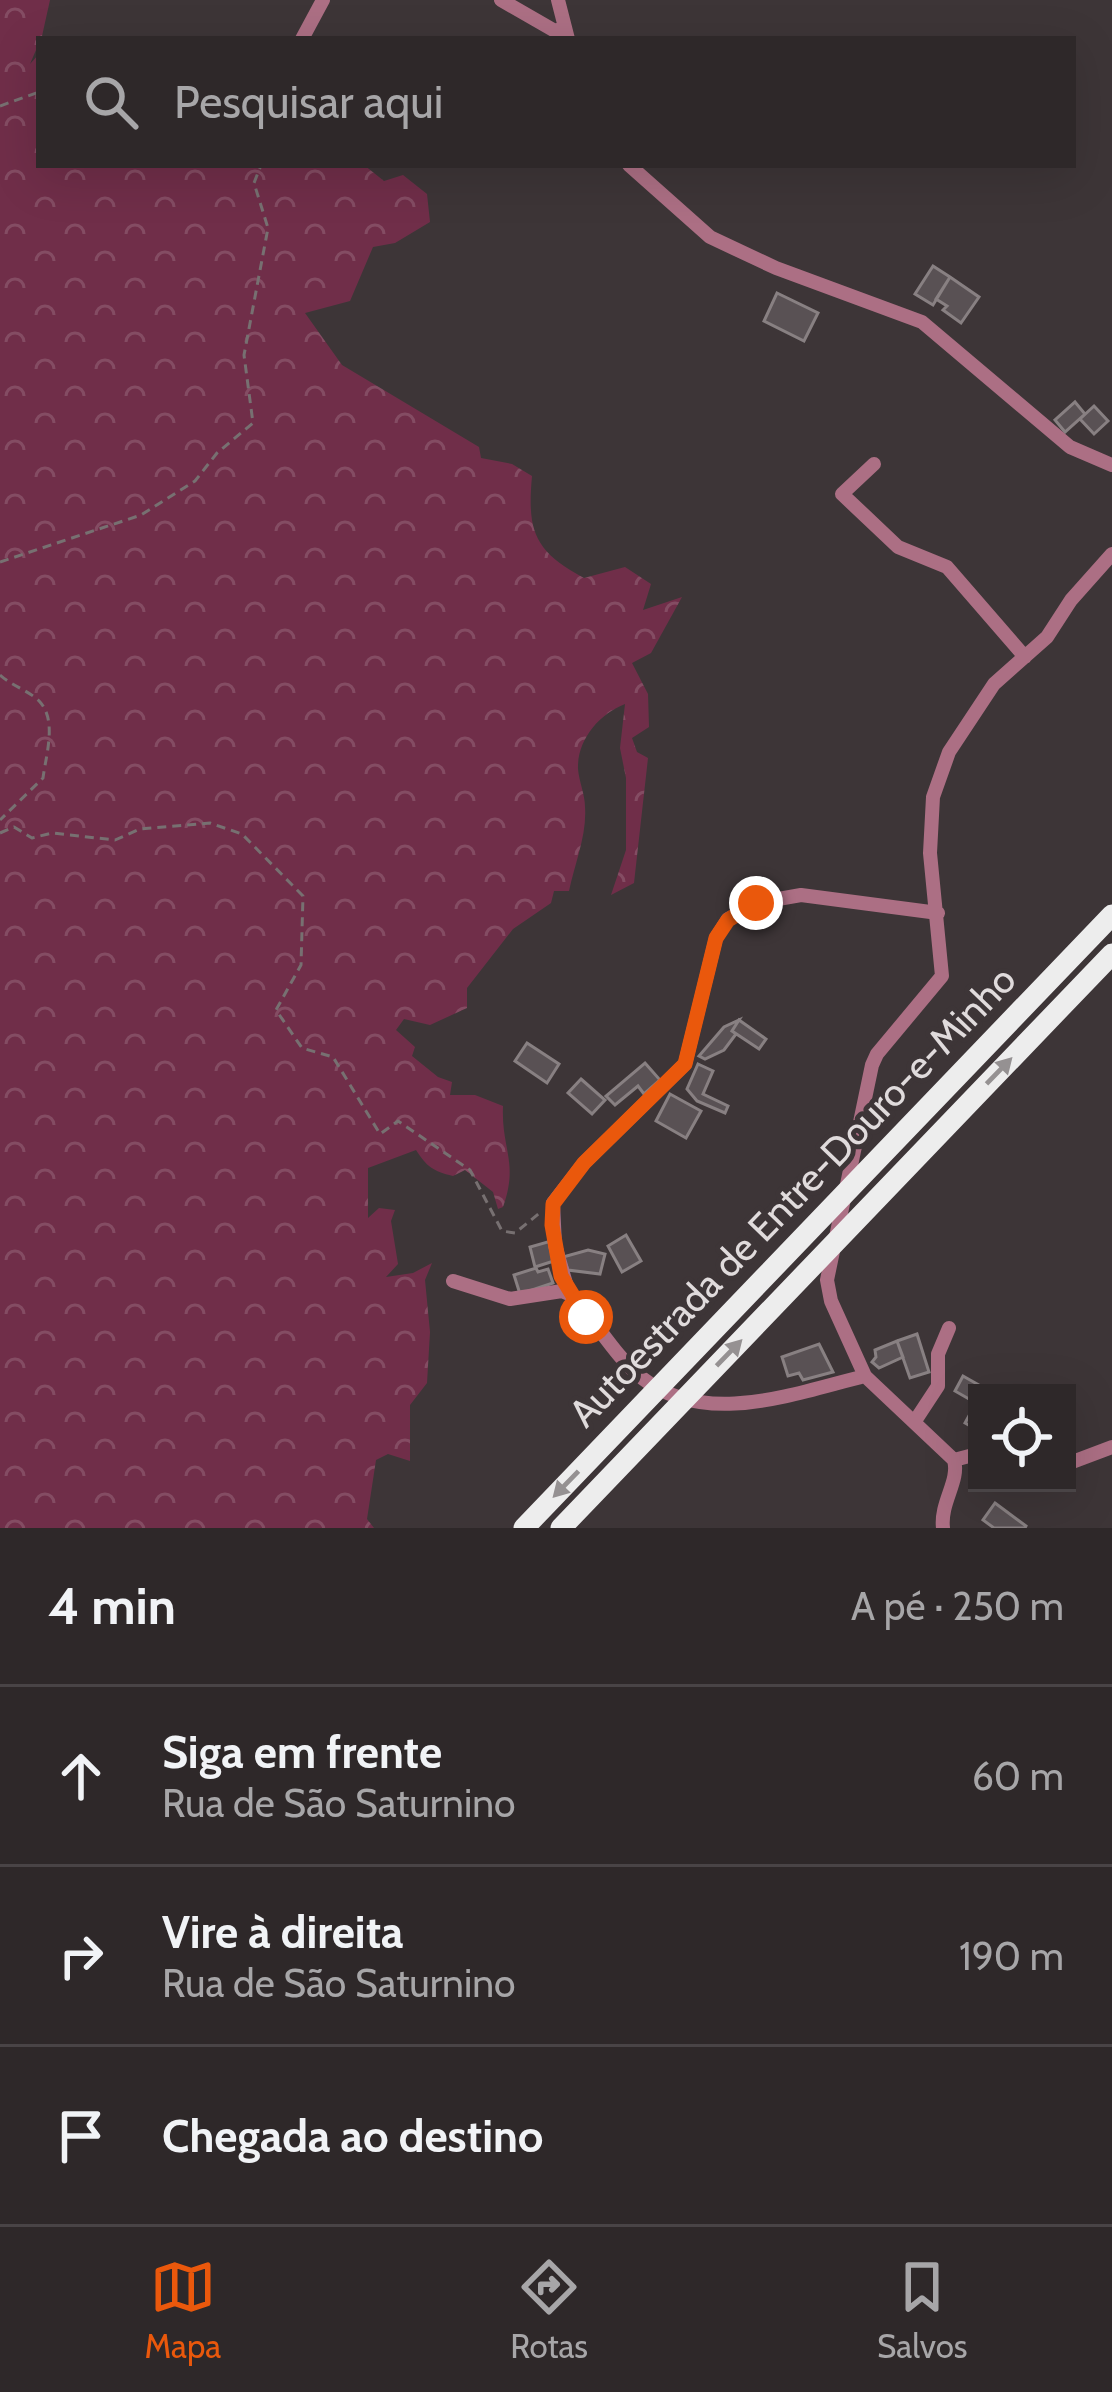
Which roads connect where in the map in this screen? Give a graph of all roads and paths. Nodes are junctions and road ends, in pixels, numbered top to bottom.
1 (323, 0) edge
2 (501, 0) edge
3 (558, 0) edge
4 (566, 33) edge
5 (304, 36) edge
6 (36, 93) edge
7 (0, 106) edge
8 (260, 168) edge
9 (632, 168) edge
10 (874, 464) dead end
11 (1112, 465) edge
12 (1112, 554) edge
13 (0, 562) edge
14 (1024, 657) junction
15 (0, 675) edge
16 (0, 820) edge
17 (0, 833) edge
18 (938, 913) junction
19 (1112, 915) edge
20 (1112, 954) edge
21 (553, 1204) junction
22 (453, 1281) dead end
23 (569, 1294) junction
24 (949, 1328) dead end
25 (865, 1376) junction
26 (915, 1420) junction
27 (1112, 1447) edge
28 (968, 1456) edge
29 (954, 1460) junction
30 (1076, 1461) edge
31 (524, 1528) edge
32 (561, 1528) edge
33 (944, 1528) edge

1 - 5 street
2 - 4 street
3 - 4 street
6 - 7 path
8 - 13 path
9 - 11 street
10 - 14 street
12 - 14 street
14 - 18 street
15 - 16 path
17 - 21 path
18 - 21 street
18 - 25 street
19 -> 31 highway, Autoestrada de Entre-Douro-e-Minho, bridge
32 -> 20 highway, Autoestrada de Entre-Douro-e-Minho, bridge
21 - 23 street
22 - 23 street
23 - 25 street
24 - 26 street
25 - 26 street
26 - 29 street
27 - 30 street
28 - 29 street
29 - 33 street

